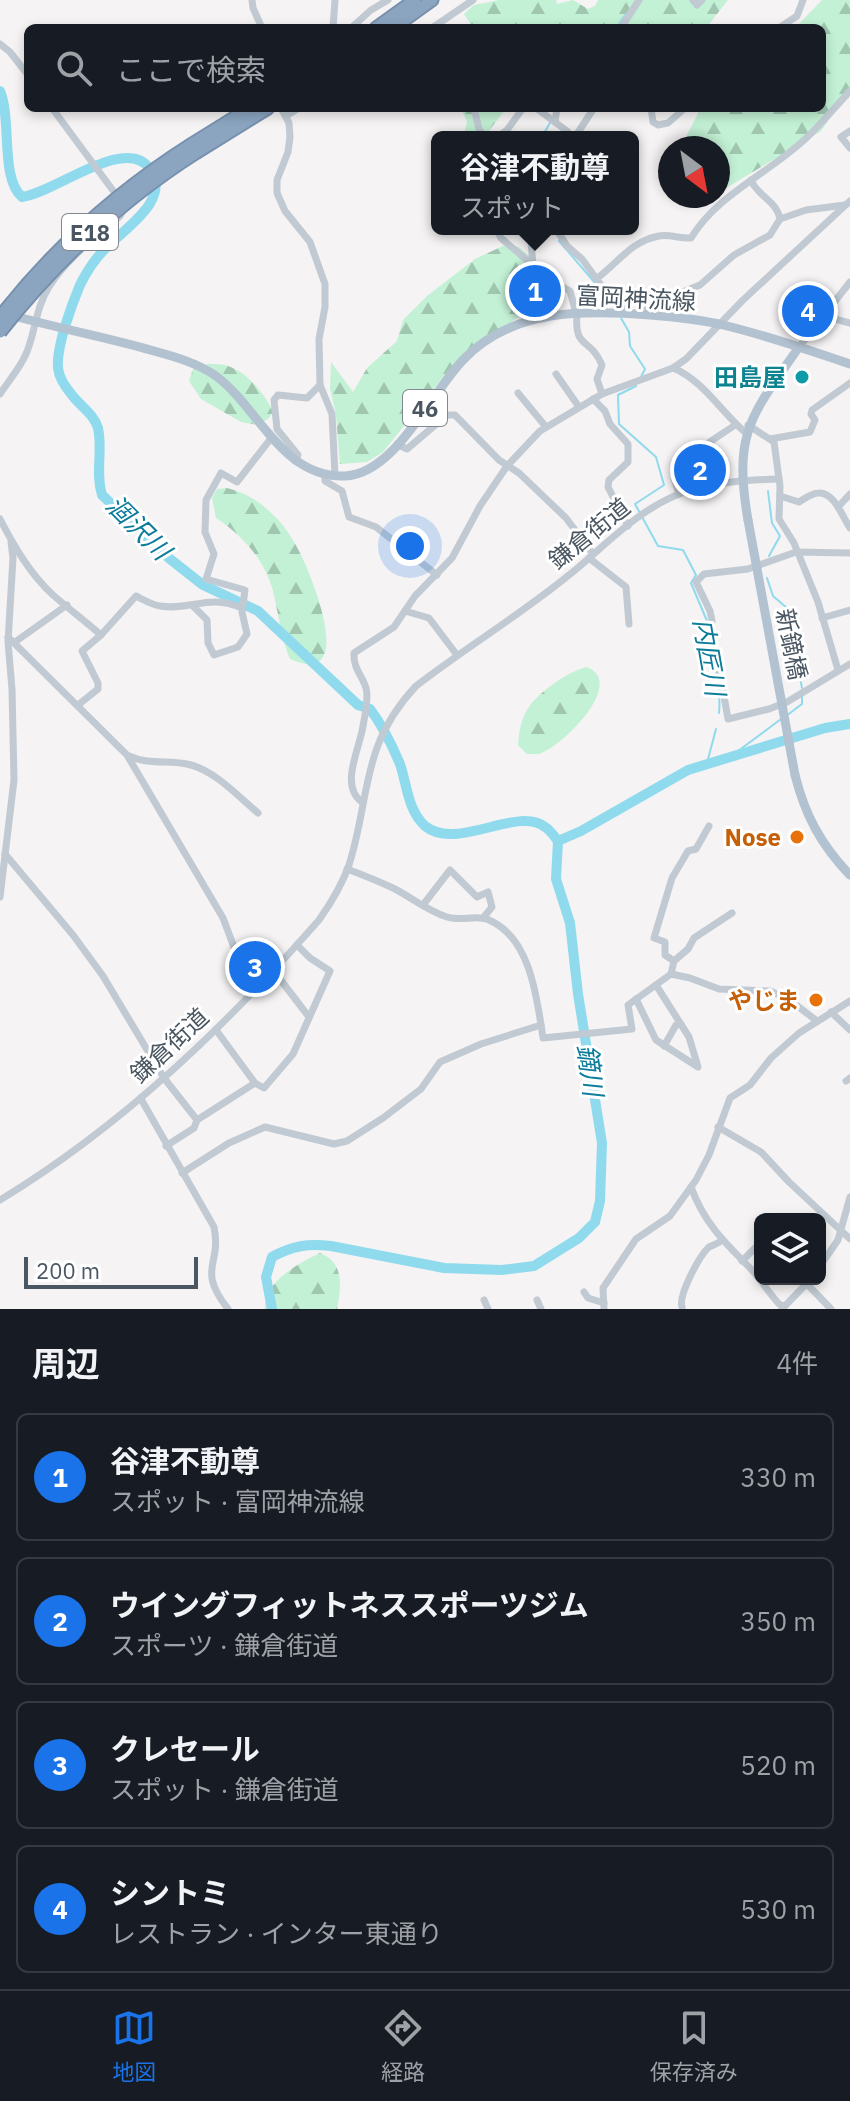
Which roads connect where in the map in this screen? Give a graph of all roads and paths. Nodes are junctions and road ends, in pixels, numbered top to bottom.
1 (252, 0) edge
2 (335, 0) edge
3 (388, 0) edge
4 (415, 0) edge
5 (432, 0) edge
6 (473, 0) edge
7 (639, 0) edge
8 (693, 0) edge
9 (702, 0) edge
10 (803, 0) edge
11 (374, 18) edge
12 (443, 21) junction
13 (260, 24) edge
14 (333, 24) edge
15 (399, 24) edge
16 (438, 24) edge
17 (447, 24) edge
18 (624, 24) edge
19 (785, 24) edge
20 (0, 44) edge
21 (24, 70) edge
22 (850, 91) edge
23 (55, 112) edge
24 (244, 112) edge
25 (261, 112) edge
26 (284, 112) edge
27 (520, 112) edge
28 (541, 112) edge
29 (556, 112) edge
30 (591, 112) edge
31 (652, 112) edge
32 (680, 112) edge
33 (555, 122) junction
34 (506, 131) edge
35 (567, 131) edge
36 (577, 131) edge
37 (850, 131) edge
38 (194, 148) junction
39 (850, 148) edge
40 (751, 180) junction
41 (848, 203) edge
42 (780, 219) junction
43 (499, 235) edge
44 (530, 235) edge
45 (560, 235) edge
46 (533, 266) junction
47 (596, 279) junction
48 (850, 282) edge
49 (827, 312) junction
50 (576, 313) junction
51 (628, 313) junction
52 (0, 314) edge
53 (641, 314) junction
54 (36, 322) junction
55 (850, 323) edge
56 (721, 324) junction
57 (0, 332) edge
58 (799, 347) junction
59 (850, 364) edge
60 (673, 368) junction
61 (556, 374) dead end
62 (850, 383) edge
63 (320, 385) junction
64 (518, 393) dead end
65 (0, 394) edge
66 (602, 394) junction
67 (593, 399) junction
68 (579, 407) junction
69 (735, 425) junction
70 (546, 427) junction
71 (747, 429) junction
72 (272, 437) junction
73 (770, 439) junction
74 (397, 444) junction
75 (295, 461) junction
76 (507, 466) junction
77 (330, 475) junction
78 (779, 479) junction
79 (741, 481) junction
80 (679, 494) junction
81 (850, 494) edge
82 (780, 496) junction
83 (838, 507) junction
84 (0, 519) edge
85 (628, 526) junction
86 (850, 528) edge
87 (11, 542) junction
88 (796, 552) junction
89 (850, 553) edge
90 (591, 556) junction
91 (437, 575) junction
92 (67, 605) junction
93 (192, 605) junction
94 (242, 608) junction
95 (850, 610) edge
96 (405, 611) junction
97 (822, 618) junction
98 (629, 624) dead end
99 (101, 635) junction
100 (8, 640) edge
101 (457, 655) junction
102 (850, 664) edge
103 (838, 670) junction
104 (78, 705) junction
105 (127, 755) junction
106 (362, 802) junction
107 (258, 813) dead end
108 (709, 826) dead end
109 (5, 854) junction
110 (347, 869) junction
111 (850, 875) edge
112 (0, 897) edge
113 (423, 905) junction
114 (732, 913) dead end
115 (483, 918) junction
116 (297, 945) junction
117 (674, 961) junction
118 (273, 970) junction
119 (671, 974) junction
120 (656, 985) junction
121 (251, 992) junction
122 (636, 999) junction
123 (850, 1001) edge
124 (831, 1012) junction
125 (309, 1017) junction
126 (817, 1021) junction
127 (681, 1024) junction
128 (541, 1025) junction
129 (216, 1030) junction
130 (850, 1030) edge
131 (664, 1046) junction
132 (164, 1078) junction
133 (255, 1083) junction
134 (141, 1099) junction
135 (197, 1120) junction
136 (718, 1127) junction
137 (166, 1146) junction
138 (182, 1173) junction
139 (691, 1187) junction
140 (850, 1197) edge
141 (0, 1200) edge
142 (840, 1231) junction
143 (850, 1239) edge
144 (721, 1241) junction
145 (754, 1249) edge
146 (826, 1257) edge
147 (742, 1261) junction
148 (805, 1285) edge
149 (812, 1285) edge
150 (584, 1292) dead end
151 (484, 1300) dead end
152 (537, 1300) dead end
153 (604, 1306) edge
154 (682, 1307) edge
155 (783, 1308) edge
156 (228, 1309) edge
157 (488, 1309) edge
158 (541, 1309) edge
159 (831, 1309) edge

1 - 13 street
2 - 14 street
3 - 11 street
4 - 11 highway
5 - 15 highway
6 - 12 street
7 - 18 street
8 - 9 street
10 - 19 street
12 - 16 street
12 - 17 street
20 - 21 street
22 - 40 street
23 - 54 street
24 - 38 highway, E18
25 - 38 highway, E18
26 - 63 street
27 - 34 street
28 - 33 street
29 - 33 street
30 - 36 street
31 - 32 street
33 - 35 street
37 - 39 street
38 - 52 highway, E18, bridge
38 - 57 highway, E18, bridge
40 - 42 street
40 - 47 street
41 - 42 street
41 - 56 street
42 - 53 street
43 - 46 street
44 - 46 street
45 - 47 street
46 - 50 street
47 - 51 street
48 - 49 street
49 - 55 street
49 - 58 street
50 - 51 main road, 富岡神流線 / 46
50 - 66 street
50 - 74 main road, 富岡神流線 / 46
51 - 53 main road, 富岡神流線 / 46
52 - 54 main road
53 - 56 main road, 富岡神流線 / 46
54 - 65 street
54 - 72 main road
56 - 58 main road, 富岡神流線 / 46
56 - 60 street
58 - 59 main road, 富岡神流線 / 46
58 - 71 main road
60 - 66 street
60 - 69 street
61 - 68 street
62 - 73 street
63 - 75 street
63 - 77 street
64 - 70 street
66 - 67 street
67 - 68 street
67 - 85 street
68 - 70 street
69 - 71 street
69 - 80 street
70 - 76 street
71 - 73 street
71 - 79 main road, 新鏑橋
72 - 75 main road
72 - 94 street
73 - 78 street
74 - 76 street
74 - 77 main road, 富岡神流線 / 46
75 - 77 main road
76 - 90 street
76 - 91 street
77 - 91 street
78 - 79 street, 鎌倉街道
78 - 82 street
79 - 80 street, 鎌倉街道
79 - 111 main road, 新鏑橋, bridge
80 - 85 street, 鎌倉街道
81 - 83 street
82 - 83 street
82 - 88 street
83 - 86 street
84 - 87 street
85 - 90 street, 鎌倉街道
87 - 92 street
87 - 100 street
88 - 89 street
88 - 97 street
88 - 103 street
90 - 98 street
90 - 101 street, 鎌倉街道
91 - 96 street
92 - 99 street
92 - 100 street
93 - 94 street
93 - 94 street
93 - 99 street
95 - 97 street
96 - 101 street
96 - 106 street
97 - 103 street
99 - 104 street
100 - 104 street
100 - 109 street
101 - 106 street, 鎌倉街道
102 - 103 street
104 - 105 street
105 - 107 street
105 - 121 street
106 - 110 street, 鎌倉街道
108 - 117 street
109 - 112 street
109 - 132 street
110 - 113 street
110 - 116 street, 鎌倉街道
113 - 115 street
113 - 115 street
114 - 117 street
115 - 128 street
116 - 118 street, 鎌倉街道
116 - 125 street
117 - 119 street
118 - 121 street, 鎌倉街道
118 - 125 street
119 - 120 street
119 - 126 street
120 - 122 street
120 - 127 street
121 - 129 street, 鎌倉街道
122 - 128 street
122 - 131 street
123 - 124 street
124 - 126 street
124 - 130 street
125 - 133 street
126 - 136 street
127 - 131 street
127 - 131 street
128 - 138 street
129 - 132 street, 鎌倉街道
129 - 133 street
132 - 134 street, 鎌倉街道
132 - 135 street
133 - 135 street
134 - 137 street
134 - 141 street, 鎌倉街道
135 - 137 street
136 - 139 street
136 - 142 street
137 - 138 street
138 - 156 street
139 - 144 street
139 - 153 street
140 - 142 street
142 - 143 street
142 - 146 street
144 - 147 street
144 - 154 street
145 - 147 street
147 - 155 street
148 - 155 street
149 - 159 street
150 - 153 street
151 - 157 street
152 - 158 street

